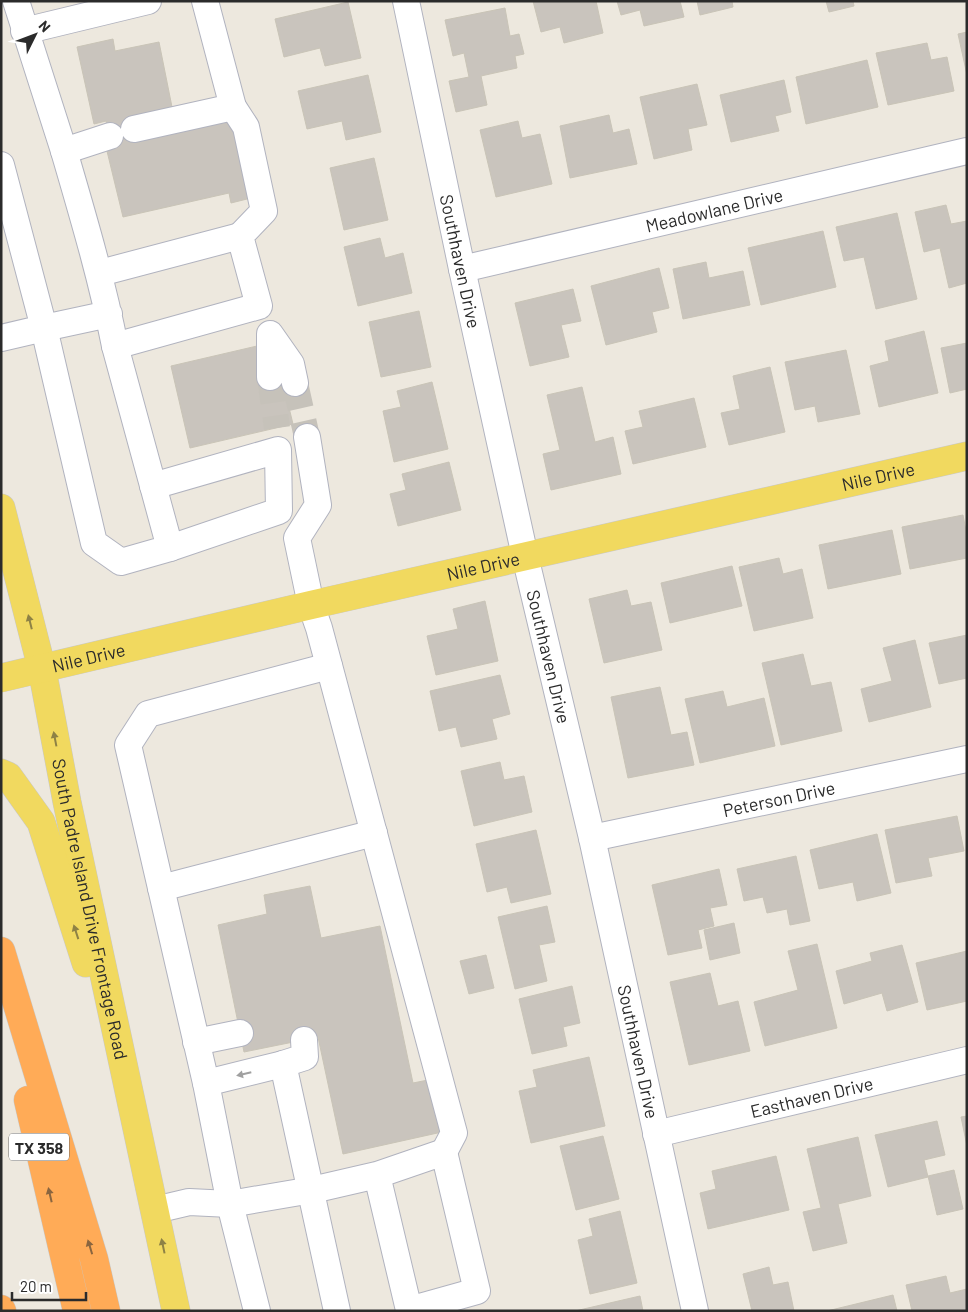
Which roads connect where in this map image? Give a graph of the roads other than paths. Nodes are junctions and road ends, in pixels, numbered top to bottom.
1 (16, 1) edge
2 (148, 1) edge
3 (204, 1) edge
4 (406, 1) edge
5 (24, 30) junction
6 (233, 107) junction
7 (967, 150) edge
8 (64, 151) junction
9 (1, 165) edge
10 (240, 236) junction
11 (462, 269) junction
12 (100, 273) junction
13 (259, 306) junction
14 (109, 314) junction
15 (44, 328) junction
16 (1, 338) edge
17 (115, 346) junction
18 (282, 380) tunnel mouth
19 (308, 437) tunnel mouth
20 (967, 456) edge
21 (153, 486) junction
22 (1, 508) edge
23 (279, 511) junction
24 (297, 538) junction
25 (170, 548) junction
26 (525, 556) junction
27 (311, 605) junction
28 (329, 666) junction
29 (42, 669) junction
30 (1, 678) edge
31 (967, 759) edge
32 (1, 773) edge
33 (374, 833) junction
34 (592, 838) junction
35 (161, 888) junction
36 (1, 951) edge
37 (1, 983) edge
38 (240, 1032) dead end
39 (304, 1040) dead end
40 (196, 1042) junction
41 (967, 1060) edge
42 (283, 1064) junction
43 (206, 1083) junction
44 (138, 1129) junction
45 (656, 1134) junction
46 (444, 1152) junction
47 (376, 1175) junction
48 (312, 1190) junction
49 (230, 1204) junction
50 (155, 1210) junction
51 (77, 1311) edge
52 (106, 1311) edge
53 (176, 1311) edge
54 (257, 1311) edge
55 (337, 1311) edge
56 (695, 1311) edge

1 - 5 street
2 - 5 street
3 - 6 street
4 - 11 street, Southhaven Drive
5 - 8 street
6 - 8 street
6 - 10 street
7 - 11 street, Meadowlane Drive
8 - 12 street
9 - 15 street
10 - 12 street
10 - 13 street
11 - 26 street, Southhaven Drive
12 - 14 street
13 - 17 street
13 - 18 street
14 - 15 street
14 - 17 street
15 - 16 street
15 - 25 street
17 - 21 street
19 - 24 street
20 - 26 main road, Nile Drive
21 - 23 street
21 - 25 street
29 -> 22 main road, South Padre Island Drive Frontage Road
23 - 24 street
23 - 25 street
24 - 27 street
26 - 27 main road, Nile Drive
26 - 34 street, Southhaven Drive
27 - 28 street
27 - 29 main road, Nile Drive
28 - 33 street
28 - 35 street
29 - 30 main road, Nile Drive
44 -> 29 main road, South Padre Island Drive Frontage Road
31 - 34 street, Peterson Drive
44 -> 32 main road
33 - 35 street
33 - 46 street
34 - 45 street, Southhaven Drive
35 - 40 street
52 -> 36 highway
51 -> 37 highway, TX 358
38 - 40 street
39 - 42 street
40 - 43 street
41 - 45 street, Easthaven Drive
42 -> 43 street
42 - 48 street
43 - 49 street
44 - 50 main road, South Padre Island Drive Frontage Road
45 - 56 street, Southhaven Drive
46 - 47 street
46 - 47 street
47 - 48 street
48 - 49 street
48 - 55 street
49 - 50 street
49 - 54 street
53 -> 50 main road, South Padre Island Drive Frontage Road

